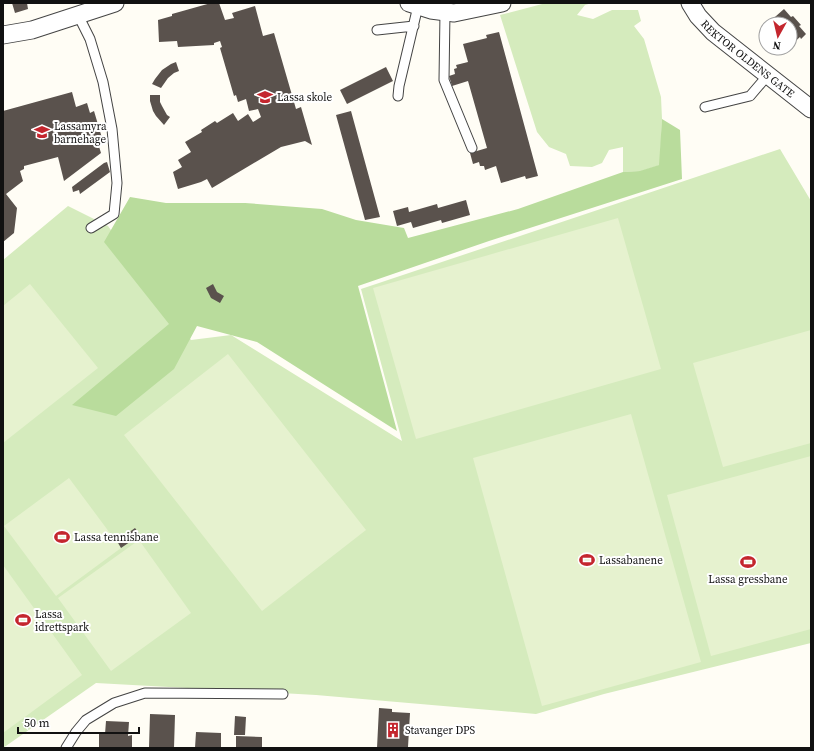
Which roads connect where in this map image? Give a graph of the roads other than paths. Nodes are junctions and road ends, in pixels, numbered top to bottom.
1 (115, 3) edge
2 (502, 3) edge
3 (690, 3) edge
4 (414, 5) edge
5 (445, 12) junction
6 (78, 15) junction
7 (414, 26) junction
8 (377, 30) dead end
9 (3, 35) edge
10 (768, 75) junction
11 (398, 96) dead end
12 (704, 107) dead end
13 (811, 109) edge
14 (472, 148) dead end
15 (91, 228) dead end
16 (283, 694) dead end
17 (66, 748) edge

1 - 6 street
2 - 5 street
3 - 10 street, REKTOR OLDENS GATE
4 - 5 street
4 - 7 lane
5 - 14 lane
6 - 9 street
6 - 15 lane
7 - 8 lane
7 - 11 lane
10 - 12 lane
10 - 13 street, REKTOR OLDENS GATE
16 - 17 lane

